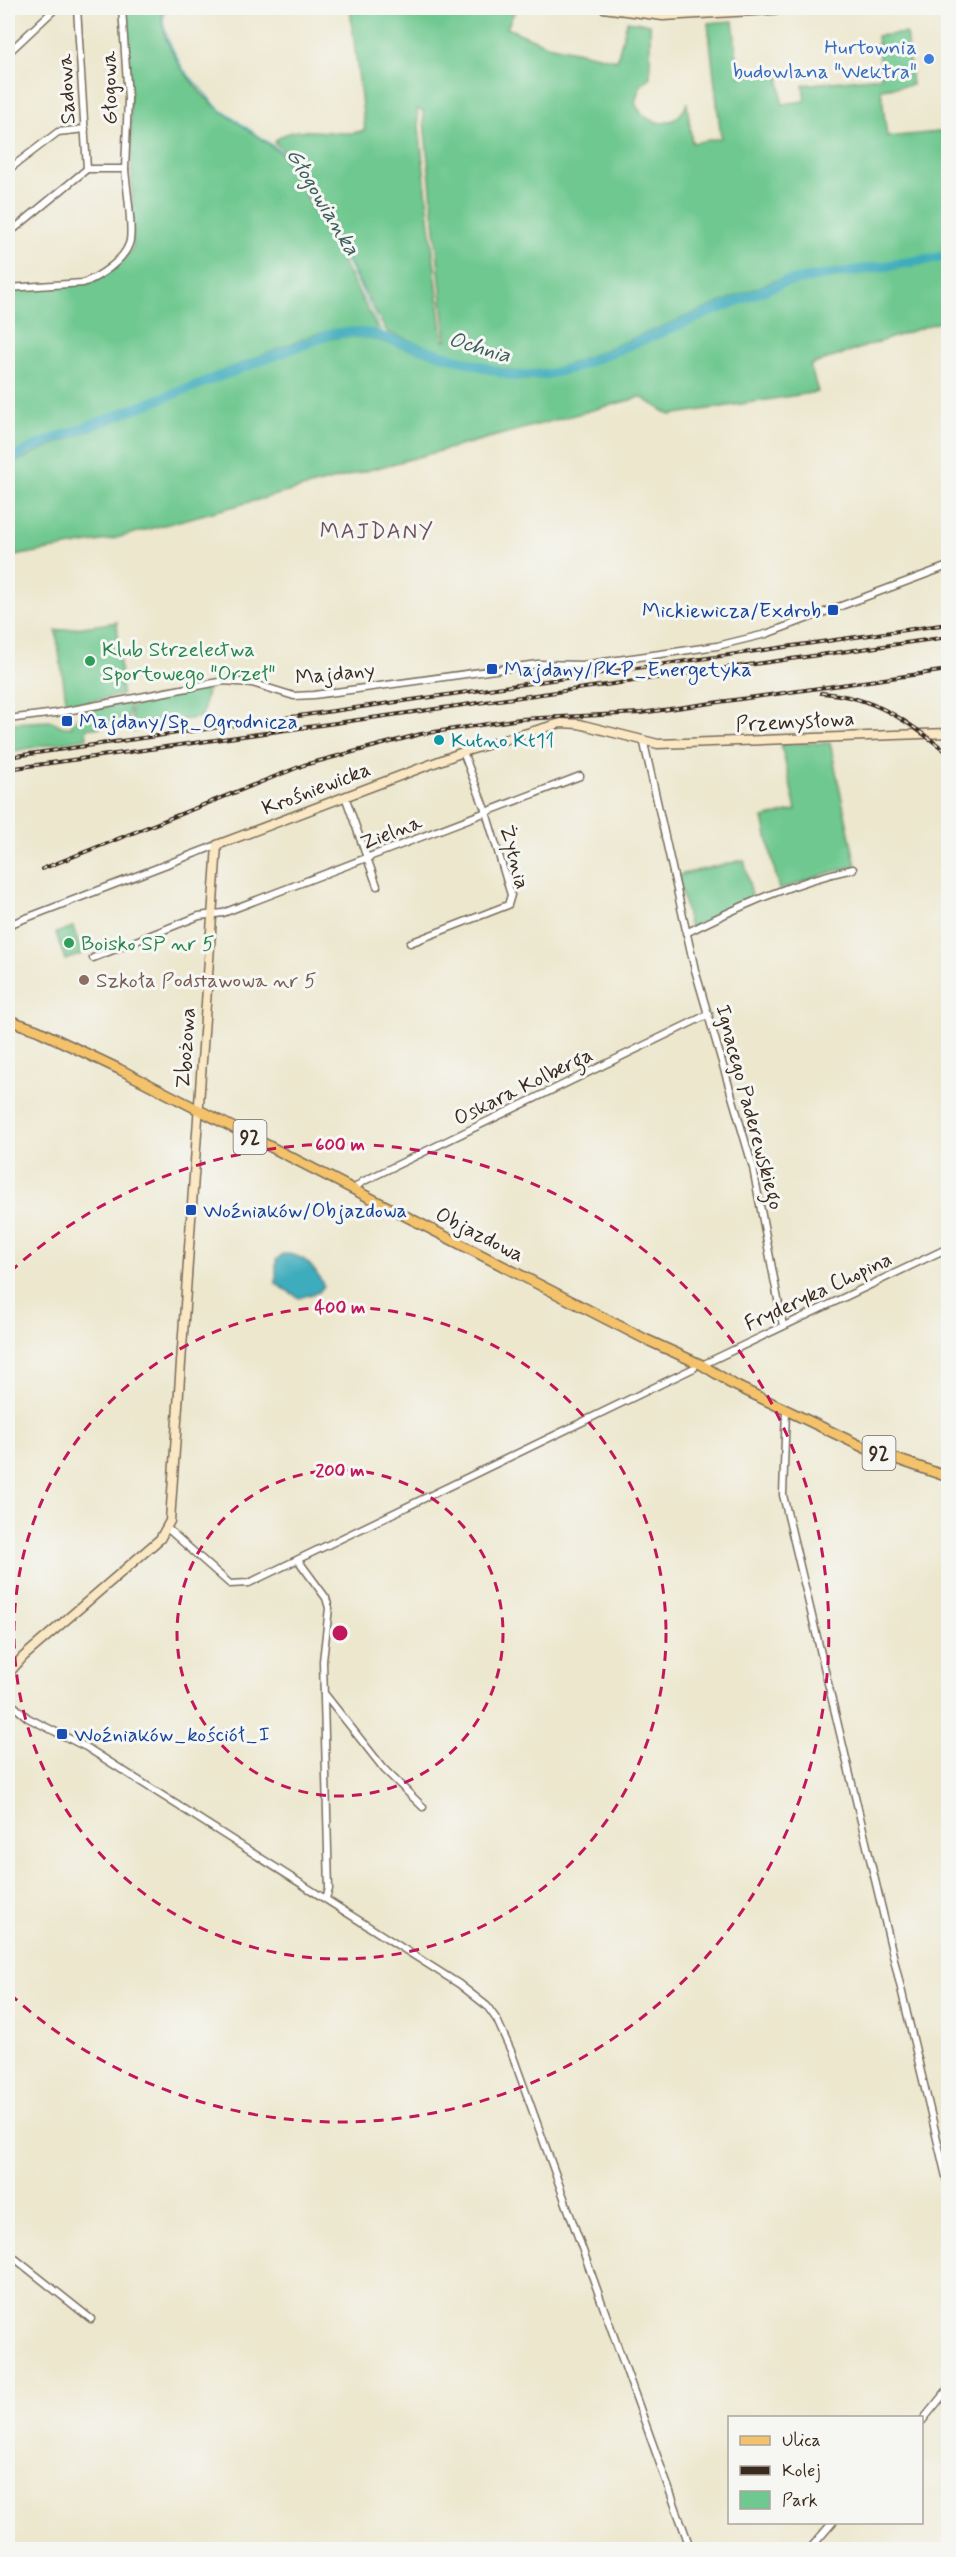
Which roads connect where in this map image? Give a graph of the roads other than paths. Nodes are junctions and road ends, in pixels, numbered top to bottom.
1 (56, 8) edge
2 (77, 8) edge
3 (122, 8) edge
4 (603, 8) edge
5 (805, 8) edge
6 (8, 53) edge
7 (85, 129) junction
8 (125, 169) junction
9 (8, 170) edge
10 (87, 170) junction
11 (8, 234) edge
12 (8, 288) edge
13 (948, 566) edge
14 (8, 719) edge
15 (948, 733) edge
16 (644, 743) junction
17 (463, 752) junction
18 (580, 776) dead end
19 (345, 796) junction
20 (486, 812) junction
21 (217, 845) junction
22 (368, 858) junction
23 (853, 869) dead end
24 (377, 886) dead end
25 (212, 914) junction
26 (8, 926) edge
27 (686, 933) junction
28 (410, 943) dead end
29 (93, 958) dead end
30 (708, 1014) junction
31 (8, 1020) edge
32 (198, 1110) junction
33 (353, 1190) junction
34 (948, 1248) edge
35 (783, 1326) junction
36 (698, 1366) junction
37 (786, 1410) junction
38 (948, 1477) edge
39 (168, 1529) junction
40 (298, 1560) junction
41 (8, 1674) edge
42 (324, 1692) junction
43 (8, 1701) edge
44 (423, 1807) dead end
45 (326, 1898) junction
46 (948, 2185) edge
47 (8, 2253) edge
48 (91, 2319) dead end
49 (948, 2389) edge
50 (923, 2419) edge
51 (831, 2524) edge
52 (691, 2550) edge
53 (808, 2550) edge

1 - 6 street
2 - 7 street, Sadowa
3 - 8 street, Głogowa
4 - 5 street
7 - 9 street
7 - 10 street, Sadowa
8 - 10 street
8 - 12 street, Głogowa
10 - 11 street
13 - 14 street, Majdany
15 - 16 street, Przemysłowa
16 - 17 street, Krośniewicka
16 - 27 street, Ignacego Paderewskiego
17 - 19 street, Krośniewicka
17 - 20 street, Żytnia
18 - 20 street, Zielna
19 - 21 street, Krośniewicka
19 - 22 street
20 - 22 street, Zielna
20 - 28 street, Żytnia
21 - 25 street, Zbożowa
21 - 26 street, Krośniewicka
22 - 24 street
22 - 25 street, Zielna
23 - 27 street
25 - 29 street, Zielna
25 - 32 street, Zbożowa
27 - 30 street, Ignacego Paderewskiego
30 - 33 street, Oskara Kolberga
30 - 35 street, Ignacego Paderewskiego
31 - 32 main road, Objazdowa / 92
32 - 33 main road, Objazdowa / 92
32 - 39 street, Zbożowa
33 - 36 main road, Objazdowa / 92
34 - 35 street, Fryderyka Chopina
35 - 36 street, Fryderyka Chopina
36 - 37 main road, Objazdowa / 92
36 - 40 street, Fryderyka Chopina
37 - 38 main road, Objazdowa / 92
37 - 46 street
39 - 40 street, Fryderyka Chopina
39 - 41 street
40 - 42 street
42 - 44 street
42 - 45 street
43 - 45 street
45 - 52 street
47 - 48 street
49 - 50 street
51 - 53 street

